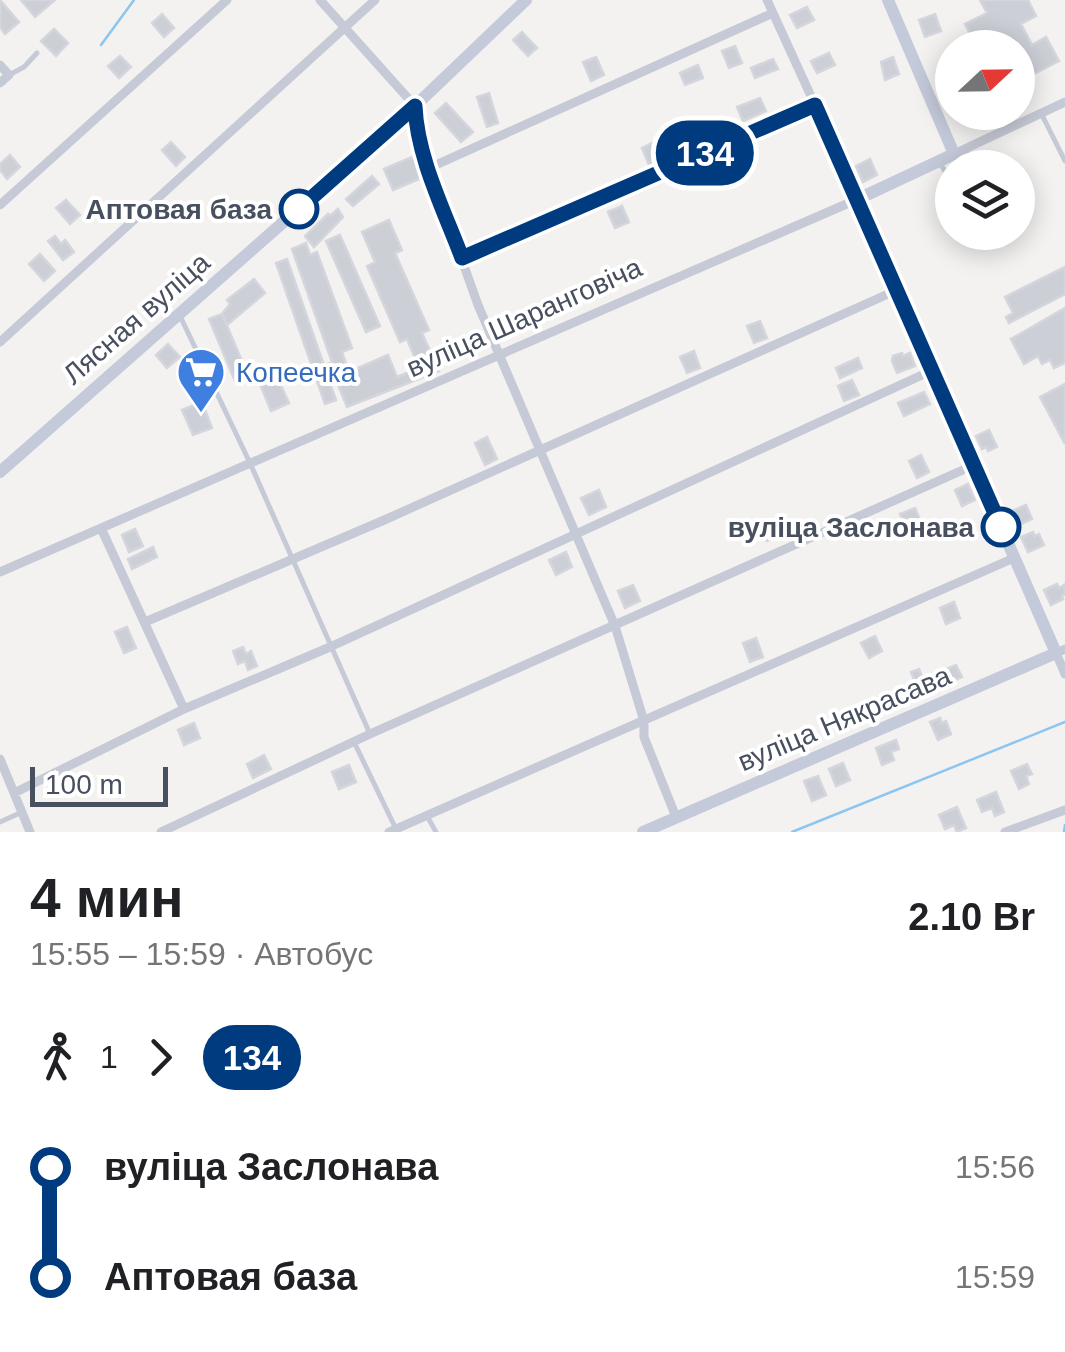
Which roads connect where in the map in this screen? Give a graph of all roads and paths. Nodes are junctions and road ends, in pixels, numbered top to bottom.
1 (227, 0) edge
2 (320, 0) edge
3 (375, 0) edge
4 (526, 0) edge
5 (767, 0) edge
6 (888, 0) edge
7 (773, 13) junction
8 (344, 28) junction
9 (37, 53) dead end
10 (0, 65) edge
11 (9, 75) junction
12 (0, 83) edge
13 (1065, 102) edge
14 (815, 105) junction
15 (415, 106) junction
16 (1041, 113) junction
17 (960, 150) edge
18 (962, 150) edge
19 (1065, 160) edge
20 (935, 163) edge
21 (429, 168) junction
22 (858, 199) junction
23 (0, 206) edge
24 (462, 258) junction
25 (897, 290) junction
26 (178, 312) junction
27 (0, 342) edge
28 (497, 356) junction
29 (933, 370) junction
30 (540, 448) junction
31 (250, 463) junction
32 (974, 465) junction
33 (0, 472) edge
34 (101, 528) junction
35 (577, 531) junction
36 (293, 558) junction
37 (1014, 558) junction
38 (0, 572) edge
39 (144, 622) junction
40 (615, 626) junction
41 (330, 646) junction
42 (1060, 651) edge
43 (1065, 674) edge
44 (184, 709) junction
45 (644, 720) junction
46 (370, 734) junction
47 (354, 742) junction
48 (0, 759) edge
49 (14, 792) junction
50 (1065, 810) edge
51 (22, 812) junction
52 (427, 816) junction
53 (676, 817) junction
54 (0, 822) edge
55 (662, 828) edge
56 (392, 830) edge
57 (30, 832) edge
58 (161, 832) edge
59 (436, 832) edge
60 (643, 832) edge
61 (1005, 832) edge

1 - 23 street
2 - 8 street
3 - 8 street
4 - 15 street, Лясная вуліца
5 - 7 street
6 - 17 street
7 - 14 street
7 - 21 street
8 - 15 street
8 - 27 street
9 - 11 lane
10 - 11 street
11 - 12 street
13 - 16 street, вуліца Шаранговіча
14 - 22 street
14 - 24 street
15 - 21 street
15 - 26 street, Лясная вуліца
16 - 18 street, вуліца Шаранговіча
16 - 19 lane
20 - 22 street, вуліца Шаранговіча
21 - 24 street
22 - 25 street
22 - 28 street, вуліца Шаранговіча
24 - 28 street
25 - 29 street
25 - 30 street
26 - 31 lane
26 - 33 street, Лясная вуліца
28 - 30 street
28 - 31 street, вуліца Шаранговіча
29 - 32 street
29 - 35 street
30 - 35 street
30 - 36 street
31 - 34 street, вуліца Шаранговіча
31 - 36 lane
32 - 37 street
32 - 40 street
34 - 38 street, вуліца Шаранговіча
34 - 39 street
35 - 40 street
35 - 41 street
36 - 39 street
36 - 41 lane
37 - 42 street
37 - 45 street
39 - 44 street
40 - 45 street
40 - 46 street
41 - 44 street
41 - 46 lane
42 - 43 street
42 - 53 street, вуліца Някрасава
44 - 49 street
45 - 52 street
45 - 53 street
46 - 47 street
47 - 56 lane
47 - 58 street
48 - 49 street
49 - 51 street
50 - 61 street
51 - 54 lane
51 - 57 street
52 - 56 street
52 - 59 lane
53 - 55 street, вуліца Някрасава
55 - 60 street, вуліца Някрасава

